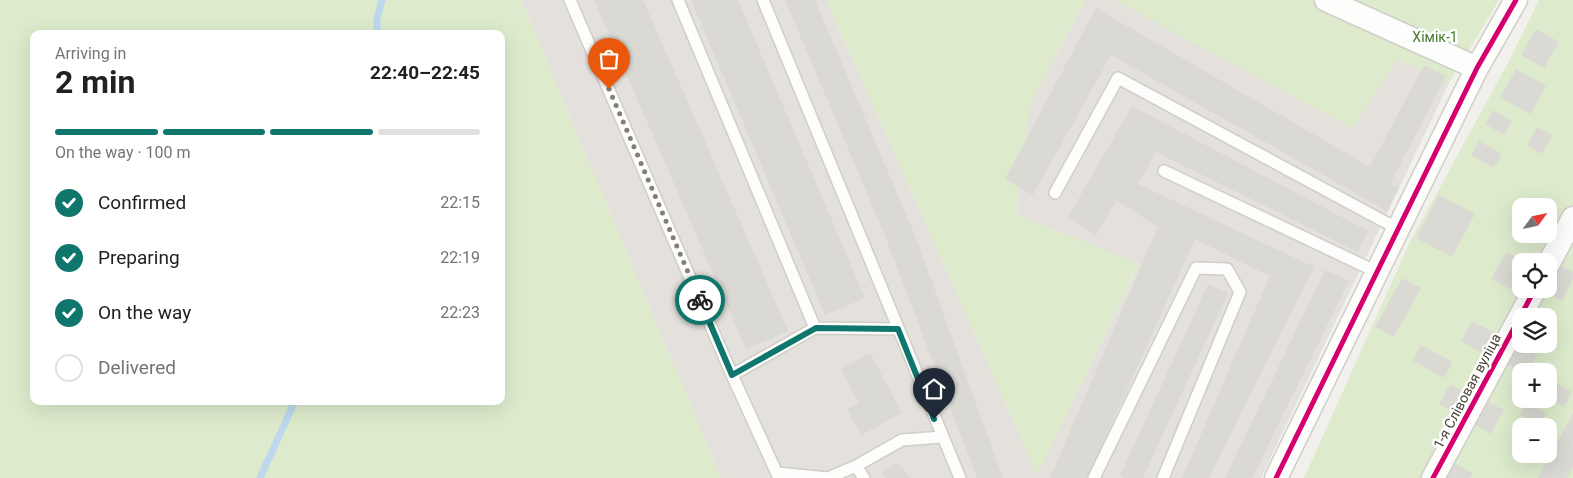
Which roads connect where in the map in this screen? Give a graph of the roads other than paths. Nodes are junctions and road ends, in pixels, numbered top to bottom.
1 (570, 0) edge
2 (678, 0) edge
3 (763, 0) edge
4 (1327, 0) edge
5 (1516, 0) edge
6 (1477, 68) junction
7 (1164, 171) dead end
8 (1054, 193) dead end
9 (1573, 218) edge
10 (1398, 229) junction
11 (1554, 253) edge
12 (1377, 272) junction
13 (1530, 298) edge
14 (816, 328) junction
15 (898, 329) junction
16 (732, 375) junction
17 (942, 437) junction
18 (856, 466) junction
19 (778, 476) edge
20 (864, 478) edge
21 (960, 478) edge
22 (1094, 478) edge
23 (1163, 478) edge
24 (1276, 478) edge
25 (1433, 478) edge

1 - 16 lane
2 - 14 lane
3 - 15 lane
4 - 6 street
5 - 6 street
6 - 10 street
7 - 12 lane
8 - 10 lane
9 - 11 street
10 - 12 street
12 - 24 street
13 - 25 street, 1-я Слівовая вуліца
14 - 15 lane
14 - 16 lane
15 - 17 lane
16 - 19 lane
17 - 18 lane
17 - 21 lane
18 - 19 lane
18 - 20 lane
22 - 23 lane

